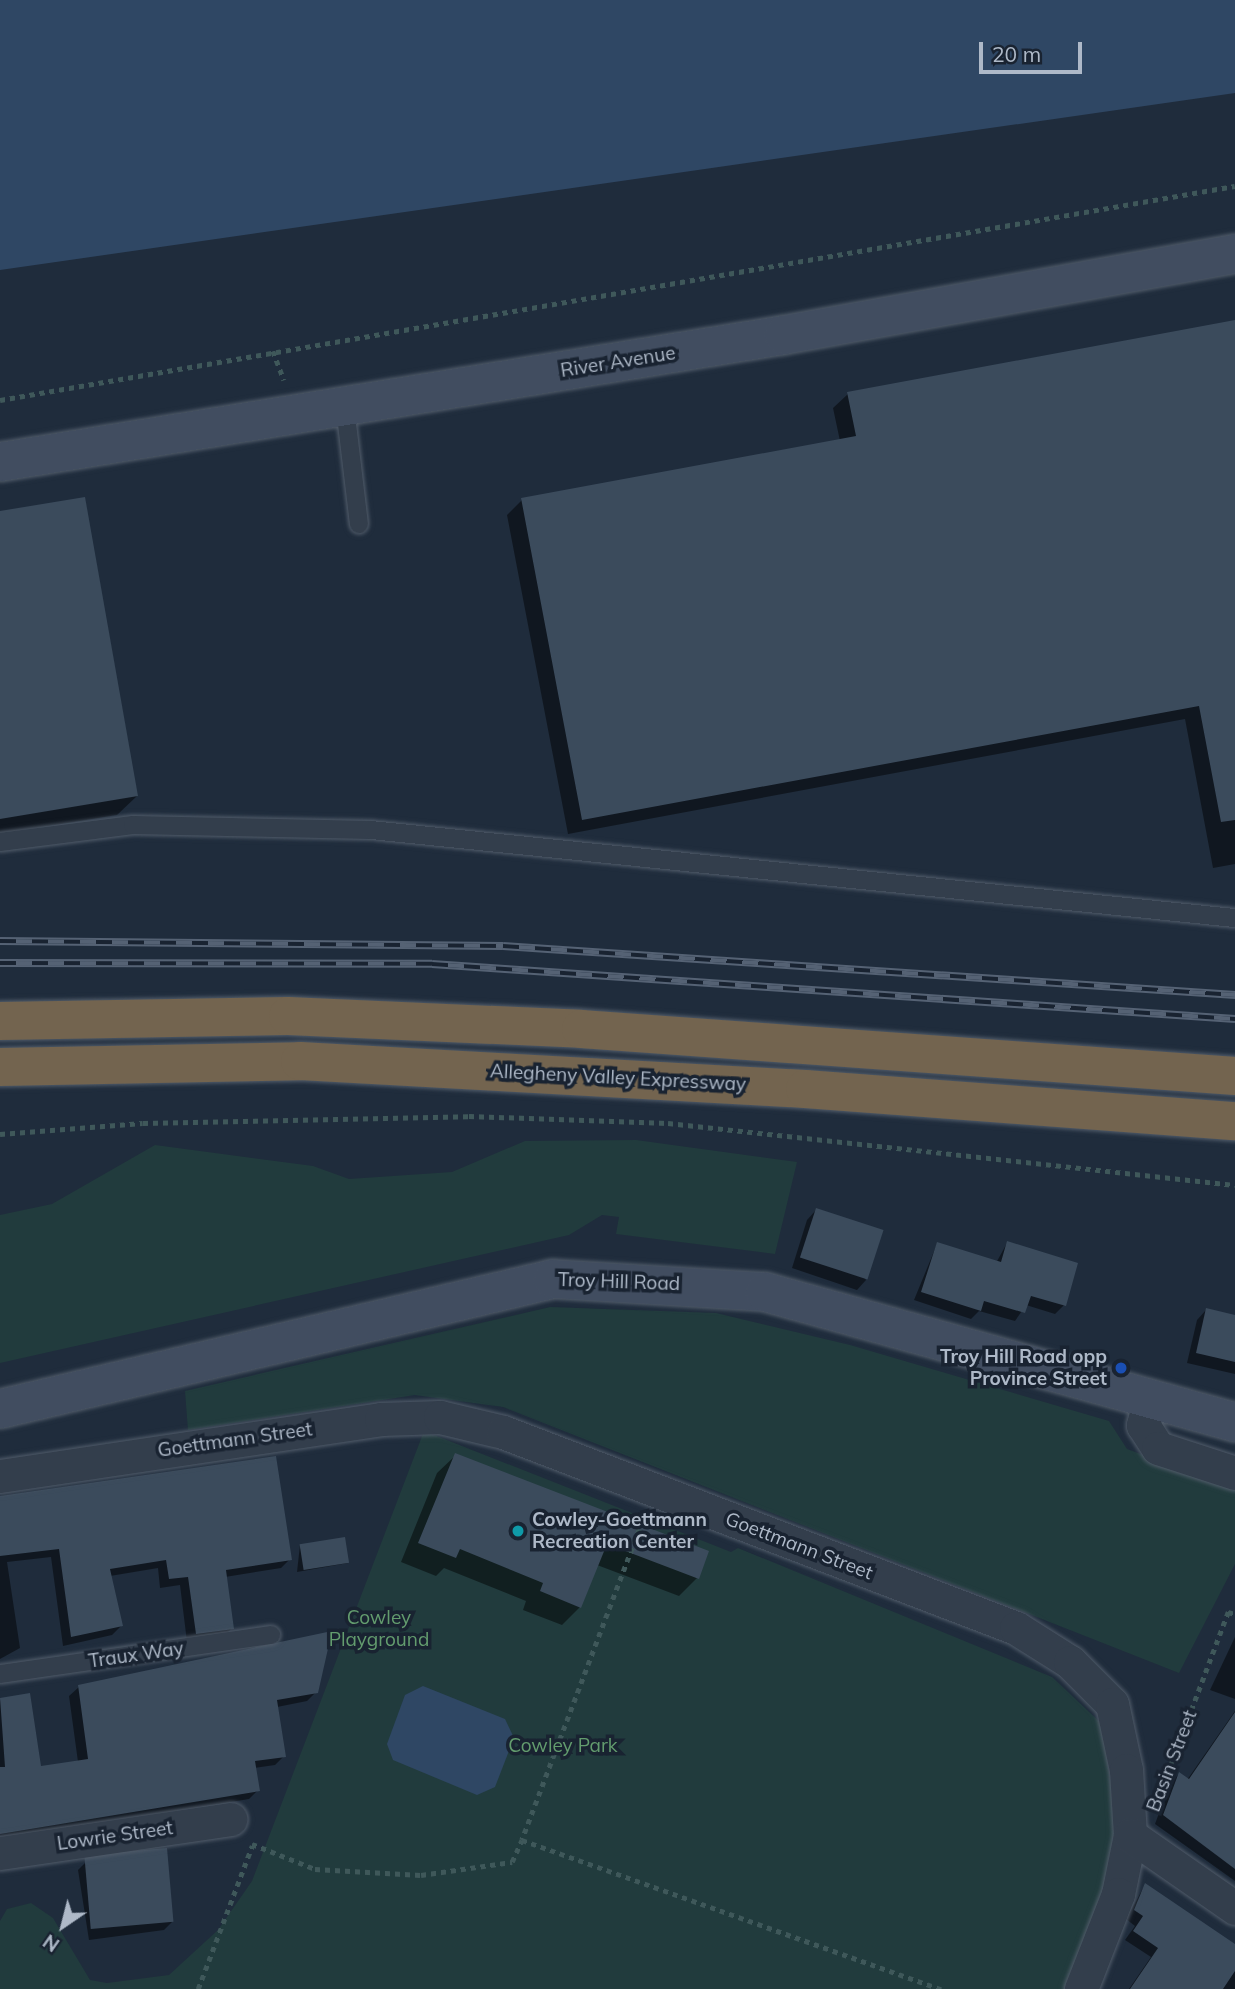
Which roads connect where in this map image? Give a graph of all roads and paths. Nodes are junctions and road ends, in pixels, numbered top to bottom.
1 (1235, 186) edge
2 (1235, 254) edge
3 (0, 400) edge
4 (345, 407) junction
5 (0, 463) edge
6 (359, 524) dead end
7 (0, 842) edge
8 (1235, 918) edge
9 (0, 1021) edge
10 (0, 1067) edge
11 (1235, 1076) edge
12 (1235, 1121) edge
13 (0, 1134) edge
14 (1235, 1185) edge
15 (1150, 1398) junction
16 (0, 1409) edge
17 (1235, 1422) edge
18 (1235, 1473) edge
19 (0, 1476) edge
20 (654, 1490) junction
21 (1235, 1614) edge
22 (271, 1635) dead end
23 (0, 1674) edge
24 (231, 1819) dead end
25 (1130, 1835) junction
26 (522, 1840) junction
27 (0, 1853) edge
28 (1235, 1908) edge
29 (198, 1989) edge
30 (941, 1989) edge
31 (1081, 1989) edge

1 - 3 path
2 - 4 street, River Avenue
4 - 5 street, River Avenue
4 - 6 lane
7 - 8 lane
9 - 11 highway
10 - 12 highway, Allegheny Valley Expressway
13 - 14 path
15 - 16 street, Troy Hill Road
15 - 17 street, Troy Hill Road
15 - 18 street
19 - 20 street, Goettmann Street
20 - 25 street, Goettmann Street
20 - 26 path
21 - 25 path, Basin Street
22 - 23 lane, Traux Way
24 - 27 street, Lowrie Street
25 - 28 street
25 - 31 street
26 - 29 path
26 - 30 path

